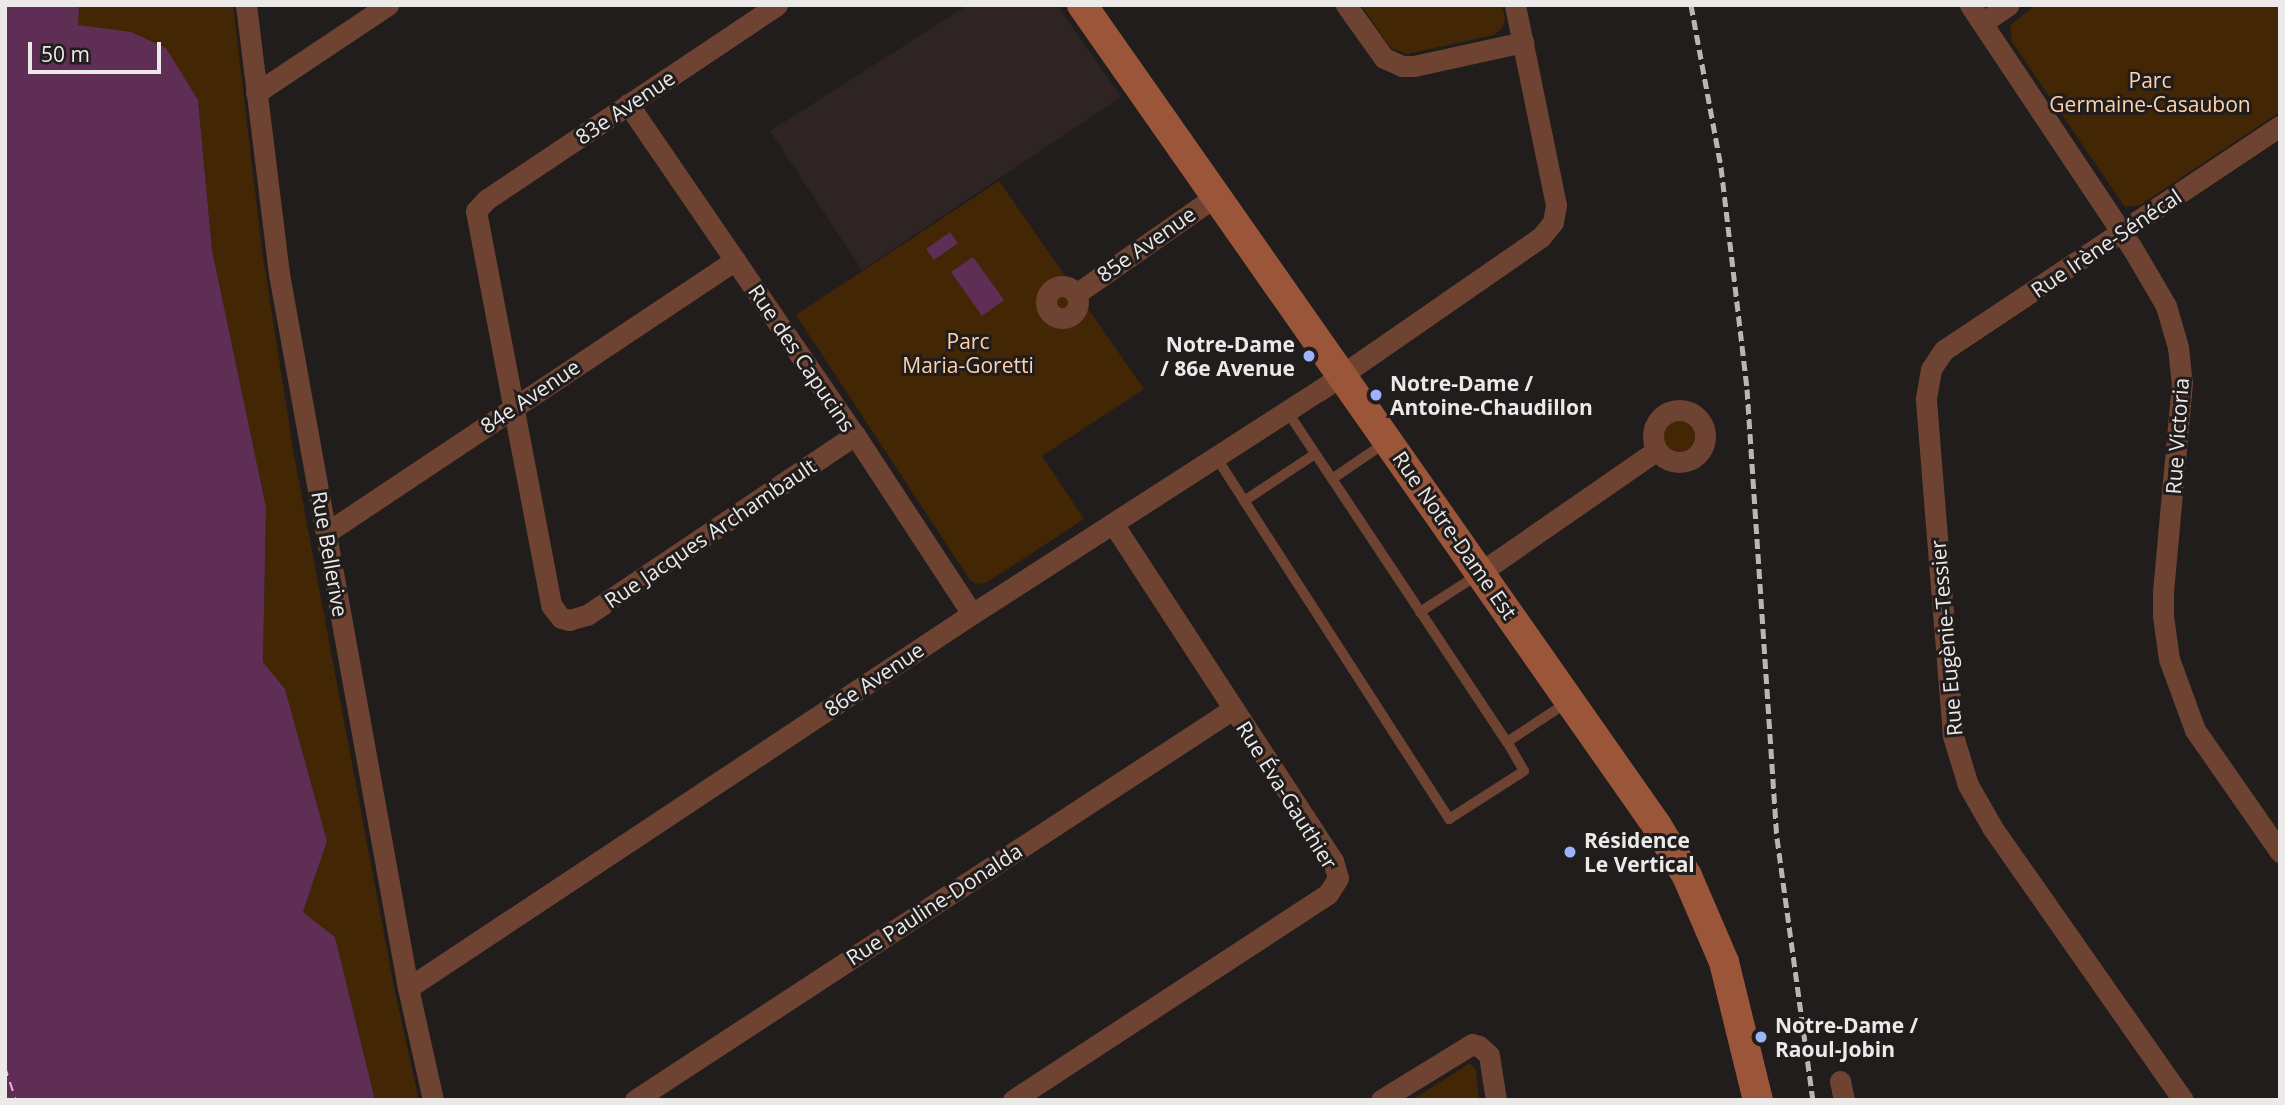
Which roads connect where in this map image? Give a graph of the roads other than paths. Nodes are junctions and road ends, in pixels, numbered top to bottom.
1 (246, 5) edge
2 (388, 5) edge
3 (777, 5) edge
4 (1082, 5) edge
5 (1346, 5) edge
6 (1515, 5) edge
7 (1970, 5) edge
8 (2009, 5) edge
9 (1982, 23) junction
10 (1523, 42) junction
11 (256, 93) junction
12 (628, 104) junction
13 (2280, 126) edge
14 (1216, 195) junction
15 (2123, 234) junction
16 (735, 260) junction
17 (1076, 294) dead end
18 (1935, 362) joint
19 (1342, 375) junction
20 (513, 407) junction
21 (1287, 411) junction
22 (855, 435) junction
23 (1388, 440) junction
24 (1657, 450) dead end
25 (1315, 454) junction
26 (1216, 457) junction
27 (1332, 479) junction
28 (1244, 501) junction
29 (1113, 523) junction
30 (326, 533) junction
31 (1481, 572) junction
32 (1420, 612) junction
33 (972, 614) junction
34 (1571, 701) junction
35 (1233, 709) junction
36 (1507, 743) junction
37 (2280, 852) edge
38 (408, 988) junction
39 (433, 1100) edge
40 (635, 1100) edge
41 (1013, 1100) edge
42 (1381, 1100) edge
43 (1496, 1100) edge
44 (1758, 1100) edge
45 (2183, 1100) edge

1 - 11 street, Rue Bellerive
2 - 11 street
3 - 12 street, 83e Avenue
4 - 14 main road, Rue Notre-Dame Est
5 - 10 street
6 - 10 street, 86e Avenue
7 - 9 street, Rue Victoria
8 - 9 street
9 - 15 street, Rue Victoria
10 - 19 street, 86e Avenue
11 - 30 street, Rue Bellerive
12 - 16 street, Rue des Capucins
12 - 20 street, 83e Avenue
13 - 15 street, Rue Irène-Sénécal
14 - 17 street, 85e Avenue
14 - 19 main road, Rue Notre-Dame Est
15 - 18 street, Rue Irène-Sénécal
15 - 37 street, Rue Victoria
16 - 20 street, 84e Avenue
16 - 22 street, Rue des Capucins
18 - 45 street, Rue Eugènie-Tessier
19 - 21 street, 86e Avenue
19 - 23 main road, Rue Notre-Dame Est
20 - 22 street, Rue Jacques Archambault
20 - 30 street, 84e Avenue
21 - 25 lane
21 - 26 street, 86e Avenue
22 - 33 street, Rue des Capucins
23 - 27 lane
23 - 31 main road, Rue Notre-Dame Est
24 - 31 street
25 - 27 lane
25 - 28 lane
26 - 28 lane
26 - 29 street, 86e Avenue
27 - 32 lane
28 - 36 lane
29 - 33 street, 86e Avenue
29 - 35 street, Rue Éva-Gauthier
30 - 38 street, Rue Bellerive
31 - 32 lane
31 - 34 main road, Rue Notre-Dame Est
32 - 36 lane
33 - 38 street, 86e Avenue
34 - 36 lane
34 - 44 main road, Rue Notre-Dame Est
35 - 40 street, Rue Pauline-Donalda
35 - 41 street, Rue Éva-Gauthier
38 - 39 street, Rue Bellerive
42 - 43 street

